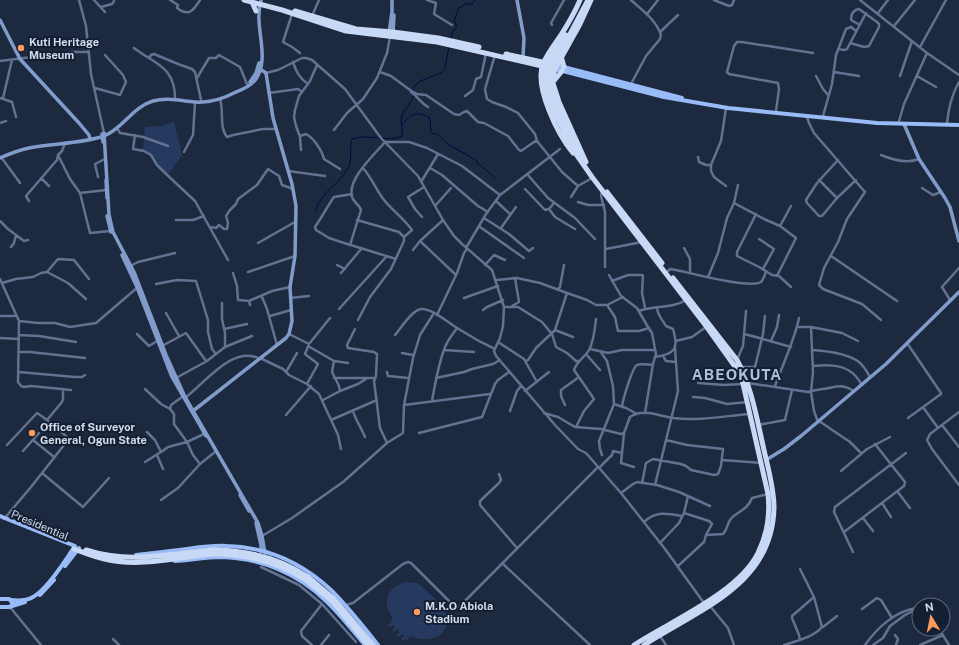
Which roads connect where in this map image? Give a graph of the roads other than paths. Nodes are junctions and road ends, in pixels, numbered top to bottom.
1 (80, 0) edge
2 (94, 0) edge
3 (170, 0) edge
4 (200, 0) edge
5 (244, 0) edge
6 (318, 0) edge
7 (393, 0) edge
8 (427, 0) edge
9 (517, 0) edge
10 (564, 0) edge
11 (582, 0) edge
12 (588, 0) edge
13 (591, 0) edge
14 (630, 0) edge
15 (658, 0) edge
16 (714, 0) edge
17 (734, 0) edge
18 (860, 0) edge
19 (888, 0) edge
20 (914, 0) edge
21 (946, 0) edge
22 (114, 1) dead end
23 (719, 1) edge
24 (259, 2) edge
25 (101, 7) junction
26 (257, 11) junction
27 (105, 12) dead end
28 (866, 13) junction
29 (878, 13) junction
30 (292, 14) junction
31 (647, 14) junction
32 (678, 14) dead end
33 (312, 16) junction
34 (0, 20) edge
35 (452, 25) dead end
36 (552, 25) dead end
37 (860, 25) junction
38 (894, 26) junction
39 (856, 31) junction
40 (392, 32) junction
41 (660, 32) junction
42 (567, 35) junction
43 (912, 41) junction
44 (454, 43) junction
45 (850, 43) junction
46 (920, 47) junction
47 (134, 48) dead end
48 (838, 49) junction
49 (551, 50) junction
50 (89, 52) junction
51 (486, 52) junction
52 (300, 53) dead end
53 (813, 53) dead end
54 (927, 53) junction
55 (496, 54) junction
56 (105, 55) dead end
57 (561, 56) junction
58 (523, 57) junction
59 (149, 58) junction
60 (20, 59) junction
61 (12, 60) junction
62 (0, 61) edge
63 (293, 62) junction
64 (536, 62) junction
65 (543, 64) junction
66 (317, 65) junction
67 (556, 67) junction
68 (260, 69) junction
69 (563, 69) junction
70 (380, 72) junction
71 (834, 72) junction
72 (266, 74) junction
73 (540, 74) junction
74 (959, 75) edge
75 (816, 76) dead end
76 (859, 76) dead end
77 (900, 76) dead end
78 (917, 76) junction
79 (196, 78) junction
80 (959, 82) edge
81 (553, 83) junction
82 (247, 84) junction
83 (308, 84) junction
84 (631, 84) junction
85 (936, 87) dead end
86 (95, 88) junction
87 (302, 92) junction
88 (269, 93) junction
89 (417, 95) junction
90 (829, 95) junction
91 (465, 96) dead end
92 (2, 98) edge
93 (175, 98) junction
94 (220, 99) junction
95 (200, 100) junction
96 (195, 102) junction
97 (356, 104) junction
98 (428, 107) dead end
99 (726, 108) junction
100 (776, 111) junction
101 (791, 114) junction
102 (823, 116) junction
103 (16, 117) dead end
104 (807, 117) junction
105 (6, 121) dead end
106 (899, 121) junction
107 (947, 122) junction
108 (0, 123) edge
109 (904, 124) junction
110 (959, 124) edge
111 (117, 128) junction
112 (276, 130) junction
113 (334, 130) dead end
114 (103, 134) junction
115 (135, 136) junction
116 (300, 136) junction
117 (97, 137) junction
118 (88, 138) junction
119 (537, 140) junction
120 (103, 142) junction
121 (385, 142) junction
122 (65, 143) junction
123 (168, 146) dead end
124 (560, 149) dead end
125 (301, 150) dead end
126 (184, 152) dead end
127 (438, 154) junction
128 (58, 155) junction
129 (881, 155) dead end
130 (550, 156) junction
131 (0, 157) edge
132 (698, 157) dead end
133 (105, 159) junction
134 (919, 159) junction
135 (838, 160) junction
136 (586, 165) junction
137 (711, 165) junction
138 (363, 168) junction
139 (430, 168) junction
140 (340, 169) dead end
141 (288, 171) junction
142 (527, 174) junction
143 (325, 176) dead end
144 (98, 177) dead end
145 (592, 177) junction
146 (42, 178) junction
147 (819, 180) junction
148 (856, 180) junction
149 (421, 182) junction
150 (20, 183) dead end
151 (738, 185) dead end
152 (50, 186) dead end
153 (578, 186) junction
154 (726, 186) dead end
155 (424, 187) junction
156 (451, 188) dead end
157 (922, 188) dead end
158 (293, 189) junction
159 (525, 189) dead end
160 (106, 190) junction
161 (602, 190) junction
162 (941, 192) junction
163 (80, 193) junction
164 (352, 194) junction
165 (500, 195) junction
166 (571, 196) dead end
167 (837, 198) junction
168 (29, 201) dead end
169 (495, 201) junction
170 (578, 202) dead end
171 (554, 203) junction
172 (734, 203) junction
173 (604, 205) junction
174 (434, 206) junction
175 (516, 206) dead end
176 (791, 206) dead end
177 (549, 209) junction
178 (488, 212) junction
179 (510, 214) junction
180 (756, 214) junction
181 (204, 216) junction
182 (422, 217) dead end
183 (484, 218) junction
184 (176, 220) dead end
185 (358, 220) junction
186 (443, 220) junction
187 (0, 221) edge
188 (295, 222) junction
189 (207, 223) junction
190 (780, 226) junction
191 (480, 227) junction
192 (501, 228) junction
193 (574, 229) dead end
194 (110, 231) junction
195 (16, 235) junction
196 (404, 236) junction
197 (595, 239) dead end
198 (760, 239) dead end
199 (28, 240) dead end
200 (420, 241) junction
201 (959, 241) edge
202 (642, 242) junction
203 (258, 243) dead end
204 (350, 245) junction
205 (10, 247) dead end
206 (362, 248) junction
207 (533, 248) dead end
208 (684, 248) dead end
209 (466, 249) junction
210 (606, 249) junction
211 (413, 250) dead end
212 (176, 253) dead end
213 (295, 256) junction
214 (830, 256) junction
215 (386, 257) junction
216 (524, 258) dead end
217 (396, 259) junction
218 (228, 260) dead end
219 (505, 260) dead end
220 (337, 265) dead end
221 (485, 265) junction
222 (564, 265) dead end
223 (606, 267) dead end
224 (959, 268) edge
225 (344, 269) junction
226 (763, 269) junction
227 (131, 270) junction
228 (668, 271) junction
229 (766, 271) junction
230 (47, 272) junction
231 (248, 272) dead end
232 (233, 273) dead end
233 (341, 273) dead end
234 (690, 273) junction
235 (456, 275) junction
236 (609, 275) dead end
237 (777, 276) junction
238 (515, 278) junction
239 (708, 278) junction
240 (0, 279) edge
241 (89, 279) dead end
242 (496, 280) junction
243 (612, 281) junction
244 (2, 283) junction
245 (156, 284) dead end
246 (498, 286) junction
247 (138, 287) junction
248 (290, 287) junction
249 (791, 287) dead end
250 (558, 289) junction
251 (567, 292) junction
252 (959, 292) edge
253 (309, 296) dead end
254 (262, 297) junction
255 (623, 297) junction
256 (290, 298) junction
257 (464, 298) dead end
258 (86, 299) dead end
259 (503, 300) junction
260 (686, 300) junction
261 (950, 300) junction
262 (249, 301) junction
263 (897, 301) dead end
264 (222, 303) dead end
265 (607, 305) junction
266 (250, 306) dead end
267 (504, 306) junction
268 (512, 306) junction
269 (657, 307) junction
270 (645, 308) junction
271 (339, 309) dead end
272 (291, 310) junction
273 (483, 310) dead end
274 (639, 311) junction
275 (746, 311) dead end
276 (166, 313) dead end
277 (435, 314) junction
278 (779, 315) dead end
279 (0, 316) edge
280 (16, 316) junction
281 (270, 316) junction
282 (765, 316) dead end
283 (330, 318) dead end
284 (799, 318) dead end
285 (596, 319) dead end
286 (358, 320) dead end
287 (881, 320) dead end
288 (19, 321) junction
289 (247, 324) dead end
290 (706, 326) junction
291 (797, 327) junction
292 (811, 327) junction
293 (457, 328) junction
294 (648, 328) junction
295 (224, 329) junction
296 (355, 329) dead end
297 (555, 330) junction
298 (137, 334) dead end
299 (289, 334) junction
300 (552, 334) junction
301 (744, 334) junction
302 (395, 335) dead end
303 (179, 336) junction
304 (252, 336) dead end
305 (19, 337) junction
306 (573, 337) dead end
307 (0, 338) edge
308 (762, 338) junction
309 (157, 341) junction
310 (676, 341) junction
311 (771, 341) junction
312 (858, 341) dead end
313 (76, 342) dead end
314 (498, 342) junction
315 (907, 343) junction
316 (277, 345) junction
317 (308, 345) junction
318 (162, 346) junction
319 (225, 347) junction
320 (791, 347) junction
321 (675, 348) junction
322 (495, 349) junction
323 (590, 349) junction
324 (444, 350) junction
325 (655, 350) junction
326 (813, 350) junction
327 (600, 351) junction
328 (19, 352) junction
329 (474, 352) dead end
330 (296, 353) dead end
331 (402, 353) dead end
332 (216, 354) junction
333 (586, 354) junction
334 (413, 355) junction
335 (663, 356) junction
336 (655, 357) junction
337 (84, 358) dead end
338 (260, 359) junction
339 (500, 360) junction
340 (737, 360) junction
341 (206, 361) junction
342 (334, 361) junction
343 (526, 361) junction
344 (579, 361) junction
345 (676, 362) junction
346 (348, 363) dead end
347 (653, 365) junction
348 (813, 366) junction
349 (741, 367) junction
350 (600, 370) dead end
351 (19, 372) junction
352 (286, 372) junction
353 (387, 372) dead end
354 (510, 372) junction
355 (549, 372) dead end
356 (85, 375) dead end
357 (580, 377) junction
358 (870, 377) junction
359 (176, 378) junction
360 (334, 378) junction
361 (367, 378) junction
362 (375, 378) junction
363 (408, 378) junction
364 (436, 378) junction
365 (537, 382) junction
366 (307, 384) junction
367 (698, 384) dead end
368 (746, 384) junction
369 (862, 385) junction
370 (311, 386) junction
371 (521, 386) junction
372 (775, 386) junction
373 (63, 389) junction
374 (145, 389) dead end
375 (71, 390) dead end
376 (792, 390) junction
377 (340, 391) junction
378 (525, 391) junction
379 (811, 391) junction
380 (854, 391) junction
381 (491, 394) junction
382 (693, 397) dead end
383 (184, 398) junction
384 (322, 400) junction
385 (377, 400) junction
386 (432, 401) junction
387 (748, 402) junction
388 (614, 404) junction
389 (404, 405) junction
390 (565, 405) dead end
391 (622, 406) junction
392 (922, 407) junction
393 (170, 409) junction
394 (192, 411) junction
395 (353, 411) junction
396 (510, 411) dead end
397 (959, 412) edge
398 (544, 413) junction
399 (645, 413) junction
400 (637, 414) junction
401 (750, 414) junction
402 (286, 415) dead end
403 (671, 417) junction
404 (908, 418) dead end
405 (47, 420) junction
406 (331, 420) junction
407 (819, 422) junction
408 (758, 425) junction
409 (942, 425) junction
410 (576, 427) junction
411 (938, 428) junction
412 (604, 430) junction
413 (147, 432) dead end
414 (39, 433) dead end
415 (419, 433) dead end
416 (624, 433) junction
417 (204, 434) junction
418 (365, 437) dead end
419 (890, 437) dead end
420 (33, 440) junction
421 (666, 440) junction
422 (187, 442) junction
423 (387, 443) junction
424 (875, 444) junction
425 (7, 445) dead end
426 (959, 447) edge
427 (341, 449) dead end
428 (23, 451) dead end
429 (161, 452) junction
430 (215, 452) junction
431 (622, 453) junction
432 (861, 453) junction
433 (906, 453) dead end
434 (157, 455) junction
435 (602, 455) dead end
436 (54, 457) junction
437 (662, 460) junction
438 (722, 460) junction
439 (763, 460) junction
440 (145, 462) dead end
441 (200, 464) junction
442 (891, 464) junction
443 (634, 467) dead end
444 (598, 468) junction
445 (163, 470) dead end
446 (841, 471) dead end
447 (42, 473) junction
448 (499, 474) dead end
449 (109, 478) dead end
450 (642, 483) junction
451 (655, 484) junction
452 (959, 485) edge
453 (897, 491) junction
454 (622, 493) junction
455 (768, 494) junction
456 (688, 496) junction
457 (161, 500) dead end
458 (882, 503) junction
459 (710, 506) dead end
460 (910, 508) dead end
461 (683, 514) junction
462 (891, 517) dead end
463 (2, 518) edge
464 (863, 518) junction
465 (644, 522) junction
466 (844, 532) junction
467 (873, 532) dead end
468 (262, 536) junction
469 (706, 536) junction
470 (660, 543) junction
471 (76, 548) junction
472 (517, 548) junction
473 (263, 551) junction
474 (853, 552) dead end
475 (123, 560) junction
476 (502, 563) junction
477 (261, 564) junction
478 (678, 566) junction
479 (800, 569) dead end
480 (307, 579) junction
481 (814, 597) junction
482 (0, 598) edge
483 (11, 600) junction
484 (353, 603) junction
485 (322, 604) junction
486 (707, 604) junction
487 (346, 606) junction
488 (11, 607) junction
489 (1, 608) edge
490 (862, 609) dead end
491 (911, 609) edge
492 (349, 610) junction
493 (911, 612) edge
494 (837, 616) dead end
495 (892, 618) junction
496 (822, 627) junction
497 (329, 635) dead end
498 (660, 635) junction
499 (895, 635) dead end
500 (938, 637) edge
501 (113, 639) dead end
502 (800, 640) junction
503 (356, 642) dead end
504 (360, 643) edge
505 (647, 644) edge
506 (41, 645) edge
507 (119, 645) edge
508 (312, 645) edge
509 (321, 645) edge
510 (365, 645) edge
511 (368, 645) edge
512 (373, 645) edge
513 (378, 645) edge
514 (590, 645) edge
515 (634, 645) edge
516 (666, 645) edge
517 (734, 645) edge
518 (784, 645) edge
519 (865, 645) edge
520 (873, 645) edge
521 (896, 645) edge
522 (920, 645) edge

1 - 50 street
2 - 25 street
3 - 4 street
5 - 24 highway
6 - 33 street
7 - 40 main road
8 - 35 street
9 - 58 main road
10 - 36 street
11 - 42 highway
11 - 49 highway
12 - 42 highway
13 - 57 highway
14 - 31 street
15 - 31 street
16 - 23 street
17 - 23 street
18 - 29 street
19 - 29 street
20 - 38 street
21 - 46 street
22 - 25 street
24 - 26 highway
24 - 26 highway
24 - 30 highway
24 - 33 highway
25 - 27 street
26 - 68 main road
26 - 82 main road
28 - 37 street
28 - 37 street
28 - 45 street
29 - 38 street
30 - 40 highway
30 - 52 street
31 - 41 street
32 - 41 street
33 - 40 highway
34 - 60 main road
37 - 39 street
38 - 43 street
39 - 45 street
39 - 48 street
40 - 44 highway
40 - 70 street
41 - 84 street
42 - 136 highway, bridge
43 - 46 street
43 - 77 street
44 - 51 highway
44 - 58 highway
45 - 48 street
46 - 54 street
47 - 59 street
48 - 71 street
49 - 64 highway
49 - 65 highway
50 - 60 street
50 - 86 street
51 - 55 highway
51 - 91 street
53 - 100 street
54 - 74 street
54 - 78 street
55 - 64 highway
55 - 119 street
56 - 86 street
57 - 67 highway
57 - 69 highway
58 - 64 highway
59 - 79 street
59 - 93 street
60 - 61 street
60 - 118 main road
61 - 62 street
61 - 92 street
63 - 66 street
63 - 72 street
63 - 83 street
64 - 65 highway
64 - 73 highway
65 - 67 highway
65 - 73 highway
66 - 83 street
66 - 97 street
67 - 69 main road
67 - 81 highway
68 - 72 main road
68 - 94 main road
69 - 81 highway
69 - 84 main road
69 - 99 main road
70 - 89 street
70 - 97 street
71 - 76 street
71 - 90 street
72 - 88 main road
73 - 136 highway
75 - 90 street
78 - 85 street
78 - 106 street
79 - 82 street
79 - 95 street
80 - 107 street
81 - 136 highway
82 - 95 main road
83 - 87 street
84 - 100 main road
86 - 114 street
87 - 88 street
87 - 116 street
88 - 112 main road
89 - 98 street
89 - 119 street
90 - 102 street
92 - 103 street
93 - 95 main road
93 - 114 main road
94 - 96 main road
94 - 112 street
96 - 111 main road
96 - 126 street
97 - 113 street
97 - 121 street
99 - 101 main road
99 - 137 street
100 - 101 main road
101 - 102 main road
101 - 104 main road
102 - 106 main road
104 - 109 main road
104 - 135 street
105 - 108 street
106 - 107 main road
107 - 110 main road
109 - 110 main road
109 - 134 main road
111 - 114 main road
111 - 115 street
112 - 141 main road
114 - 117 main road
114 - 118 main road
114 - 120 main road
114 - 227 main road
115 - 123 street
115 - 181 street
116 - 125 street
116 - 140 street
117 - 118 main road
117 - 120 main road
118 - 122 main road
118 - 131 main road
119 - 130 street
120 - 133 main road
121 - 127 street
121 - 138 street
121 - 149 street
122 - 128 street
122 - 131 main road
124 - 130 street
127 - 139 street
127 - 165 street
128 - 146 street
128 - 163 street
129 - 134 street
130 - 142 street
130 - 153 street
131 - 150 street
132 - 137 street
133 - 144 street
133 - 160 main road
134 - 162 main road
135 - 147 street
135 - 148 street
136 - 145 highway
136 - 228 highway
137 - 154 street
138 - 164 street
138 - 196 street
139 - 149 street
139 - 178 street
141 - 143 street
141 - 158 main road
142 - 165 street
142 - 171 street
145 - 153 street
145 - 161 highway
146 - 152 street
146 - 168 street
147 - 167 street
147 - 167 street
148 - 167 street
148 - 214 street
149 - 155 street
151 - 172 street
153 - 166 street
155 - 174 street
155 - 182 street
156 - 174 street
157 - 162 street
158 - 188 main road
158 - 189 street
159 - 177 street
160 - 163 street
160 - 194 main road
161 - 173 street
161 - 202 highway
162 - 201 main road
163 - 194 street
164 - 185 street
164 - 204 street
165 - 169 street
169 - 178 street
169 - 179 street
170 - 173 street
171 - 177 street
171 - 197 street
172 - 180 street
172 - 239 street
173 - 210 street
174 - 186 street
175 - 179 street
176 - 190 street
177 - 193 street
178 - 183 street
179 - 192 street
180 - 190 street
180 - 226 street
181 - 184 street
181 - 189 street
183 - 191 street
183 - 192 street
185 - 196 street
185 - 204 street
186 - 200 street
186 - 209 street
187 - 195 street
188 - 203 street
188 - 213 main road
189 - 218 street
190 - 237 street
191 - 209 street
191 - 216 street
192 - 207 street
194 - 227 main road
195 - 199 street
195 - 205 street
196 - 217 street
198 - 226 street
200 - 211 street
200 - 235 street
202 - 210 street
202 - 260 highway
204 - 206 street
206 - 215 street
206 - 225 street
208 - 234 street
209 - 221 street
209 - 235 street
210 - 223 street
212 - 227 street
213 - 231 street
213 - 248 main road
214 - 263 street
214 - 287 street
215 - 217 street
215 - 271 street
217 - 286 street
219 - 221 street
220 - 225 street
221 - 242 street
222 - 250 street
224 - 261 street
225 - 233 street
226 - 229 street
227 - 247 main road
228 - 234 street
228 - 340 highway
229 - 237 street
229 - 239 street
230 - 241 street
230 - 244 street
230 - 258 street
232 - 262 street
234 - 239 street
235 - 277 street
236 - 243 street
237 - 249 street
238 - 242 street
238 - 250 street
238 - 268 street
240 - 244 street
242 - 246 street
243 - 255 street
243 - 270 street
244 - 280 street
245 - 332 street
246 - 257 street
246 - 259 street
247 - 288 street
247 - 309 main road
247 - 318 main road
248 - 254 street
248 - 256 main road
250 - 251 street
251 - 265 street
251 - 297 street
252 - 261 main road
253 - 256 street
254 - 262 street
254 - 281 street
255 - 265 street
255 - 274 street
256 - 272 main road
259 - 267 street
259 - 273 street
260 - 269 street
260 - 290 highway
261 - 315 main road
262 - 266 street
264 - 295 street
265 - 294 street
267 - 268 street
267 - 314 street
268 - 300 street
269 - 270 street
269 - 310 street
270 - 274 street
272 - 281 street
272 - 299 main road
274 - 294 street
275 - 301 street
276 - 303 street
277 - 293 street
277 - 302 street
277 - 334 street
278 - 311 street
279 - 280 street
280 - 288 street
281 - 316 street
282 - 308 street
283 - 317 street
284 - 291 street
285 - 323 street
288 - 305 street
289 - 295 street
290 - 310 street
290 - 368 highway
291 - 292 street
291 - 320 street
292 - 312 street
292 - 326 street
293 - 322 street
293 - 324 street
294 - 325 street
295 - 319 street
296 - 362 street
297 - 300 street
297 - 306 street
298 - 309 street
299 - 316 main road
299 - 317 street
300 - 343 street
300 - 344 street
301 - 308 street
301 - 340 street
303 - 318 street
303 - 341 street
304 - 319 street
305 - 307 street
305 - 313 street
305 - 328 street
308 - 311 street
308 - 349 street
309 - 383 main road
310 - 321 street
311 - 320 street
314 - 322 street
314 - 343 street
315 - 358 main road
315 - 392 street
316 - 338 main road
317 - 342 street
317 - 366 street
318 - 359 main road
319 - 332 street
320 - 372 street
321 - 335 street
321 - 345 street
322 - 339 street
323 - 327 street
323 - 333 street
324 - 329 street
324 - 364 street
325 - 327 street
325 - 336 street
326 - 348 street
326 - 358 street
327 - 388 street
328 - 337 street
328 - 351 street
330 - 352 street
331 - 334 street
332 - 341 street
333 - 344 street
333 - 350 street
334 - 363 street
335 - 336 street
335 - 345 street
336 - 347 street
338 - 352 street
338 - 383 street
338 - 394 main road
339 - 354 street
339 - 364 street
340 - 349 highway
341 - 359 street
342 - 346 street
342 - 360 street
343 - 365 street
344 - 357 street
345 - 403 street
347 - 391 street
347 - 399 street
348 - 369 street
348 - 379 street
349 - 368 highway
351 - 356 street
351 - 373 street
352 - 366 street
353 - 363 street
354 - 371 street
354 - 381 street
355 - 365 street
357 - 390 street
357 - 410 street
358 - 369 main road
359 - 383 main road
360 - 361 street
360 - 377 street
361 - 362 street
361 - 377 street
362 - 385 street
363 - 389 street
364 - 386 street
365 - 378 street
366 - 370 street
367 - 368 street
368 - 372 street
368 - 387 highway
368 - 408 highway
369 - 380 main road
370 - 384 street
370 - 402 street
371 - 378 street
371 - 396 street
372 - 376 street
373 - 375 street
373 - 405 street
374 - 393 street
376 - 379 street
376 - 408 street
377 - 384 street
378 - 398 street
379 - 380 street
379 - 407 street
380 - 407 main road
381 - 386 street
381 - 415 street
382 - 387 street
383 - 393 street
383 - 394 main road
384 - 406 street
385 - 395 street
385 - 423 street
386 - 389 street
387 - 401 highway
388 - 391 street
388 - 412 street
389 - 423 street
391 - 400 street
392 - 404 street
392 - 411 street
393 - 422 street
394 - 417 main road
394 - 468 main road
395 - 406 street
395 - 418 street
397 - 409 street
398 - 410 street
398 - 444 street
399 - 400 street
399 - 403 street
400 - 416 street
401 - 403 street
401 - 439 highway
403 - 421 street
405 - 425 street
405 - 436 street
406 - 427 street
407 - 432 street
407 - 439 main road
408 - 439 highway
409 - 411 street
409 - 426 street
410 - 412 street
411 - 452 street
412 - 416 street
412 - 435 street
413 - 429 street
414 - 420 street
416 - 431 street
417 - 422 street
417 - 430 main road
419 - 424 street
420 - 428 street
420 - 436 street
421 - 437 street
421 - 438 street
422 - 429 street
422 - 441 street
423 - 468 street
424 - 432 street
424 - 442 street
429 - 434 street
430 - 441 street
430 - 473 main road
431 - 443 street
431 - 444 street
432 - 446 street
433 - 442 street
434 - 440 street
434 - 445 street
436 - 447 street
437 - 438 street
437 - 450 street
437 - 451 street
438 - 439 street
439 - 455 highway
439 - 486 highway
441 - 457 street
442 - 453 street
442 - 466 street
444 - 454 street
444 - 472 street
447 - 449 street
447 - 463 street
448 - 472 street
450 - 451 street
450 - 454 street
451 - 456 street
453 - 458 street
453 - 460 street
454 - 465 street
455 - 469 street
455 - 486 highway
456 - 459 street
456 - 461 street
458 - 462 street
458 - 464 street
461 - 465 street
461 - 469 street
461 - 470 street
463 - 471 main road
464 - 466 street
464 - 467 street
465 - 470 street
466 - 474 street
468 - 473 main road
469 - 478 street
470 - 478 street
471 - 475 highway
471 - 483 main road
471 - 488 main road
472 - 476 street
473 - 475 main road
473 - 477 main road
473 - 487 main road
475 - 477 main road
475 - 480 highway, bridge
476 - 484 street
476 - 514 street
477 - 485 street
477 - 504 main road
478 - 486 street
479 - 481 street
480 - 511 highway
480 - 512 highway
481 - 496 street
481 - 502 street
482 - 483 main road
483 - 488 main road
484 - 487 street
484 - 492 street
485 - 503 street
485 - 508 street
486 - 498 highway
486 - 515 highway
486 - 517 street
487 - 492 main road
488 - 489 main road
488 - 506 street
490 - 495 street
491 - 495 street
492 - 513 main road
493 - 520 street
494 - 496 street
495 - 519 street
496 - 502 street
497 - 509 street
498 - 505 highway
498 - 516 street
499 - 521 street
500 - 522 street
501 - 507 street
502 - 518 street
504 - 510 main road

